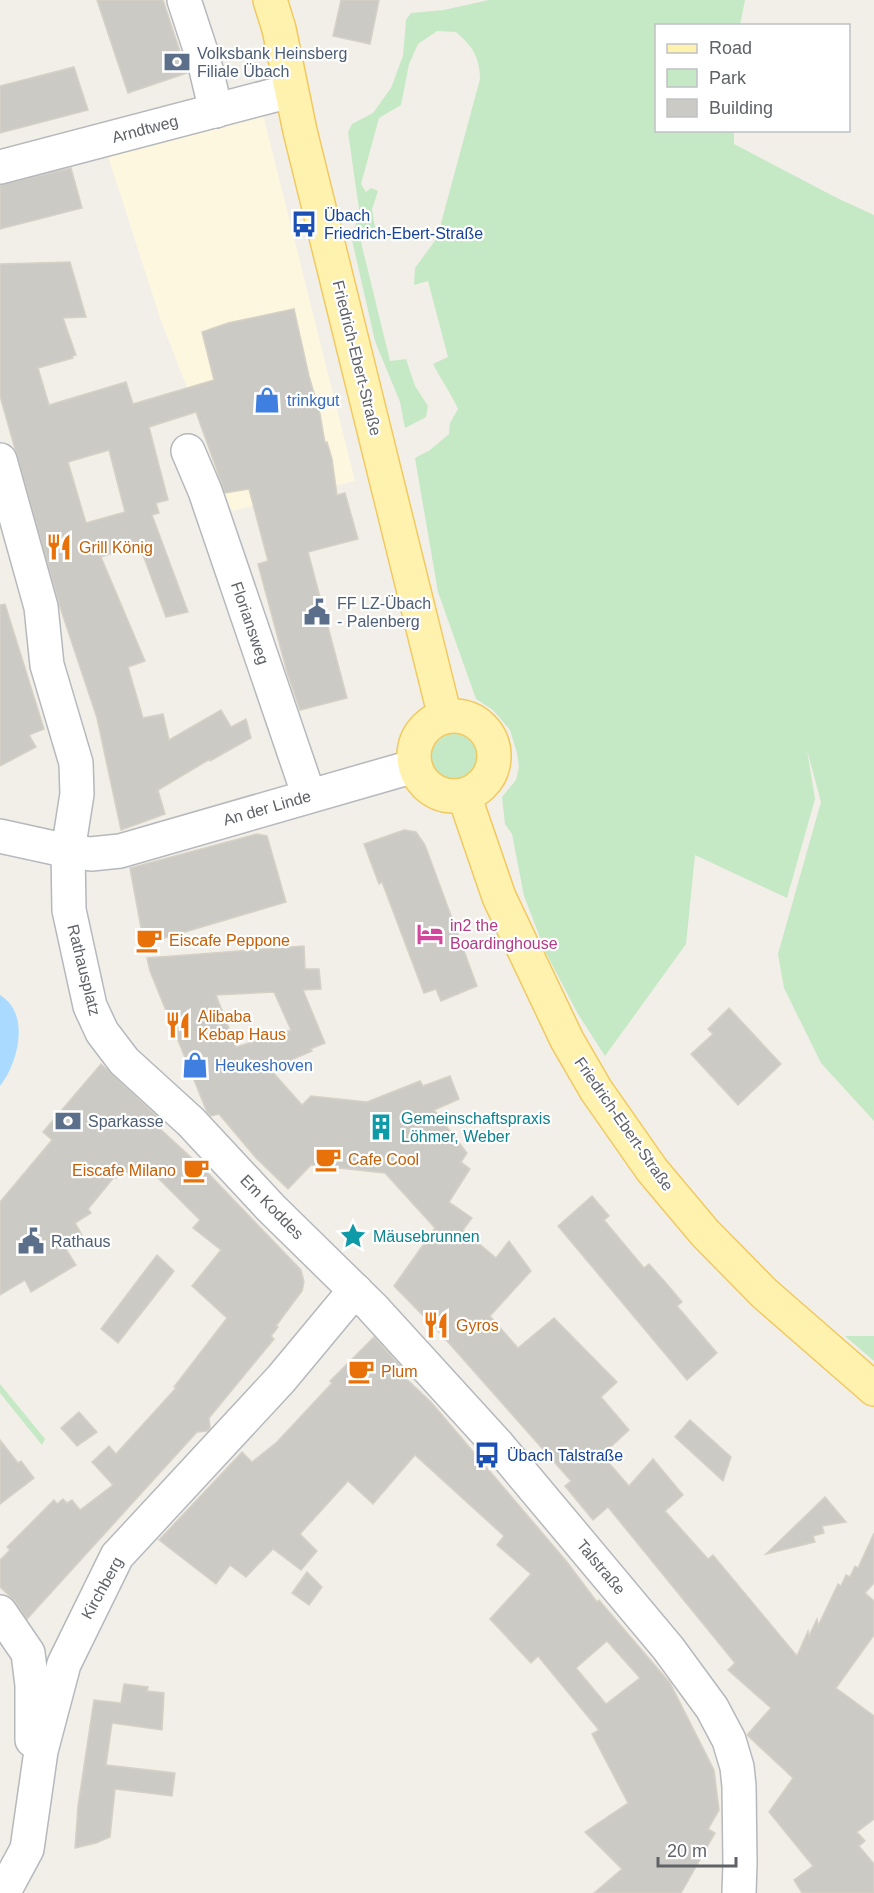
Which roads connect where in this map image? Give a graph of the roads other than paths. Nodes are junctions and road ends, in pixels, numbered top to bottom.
1 (184, 0) edge
2 (270, 0) edge
3 (291, 92) junction
4 (216, 111) junction
5 (0, 166) edge
6 (188, 451) dead end
7 (0, 460) edge
8 (445, 717) junction
9 (415, 766) junction
10 (464, 795) junction
11 (309, 796) junction
12 (0, 836) edge
13 (68, 851) junction
14 (191, 1122) joint
15 (355, 1290) junction
16 (874, 1389) edge
17 (0, 1612) edge
18 (41, 1752) junction
19 (5, 1889) edge
20 (739, 1893) edge

1 - 4 street
2 - 3 main road, Friedrich-Ebert-Straße
3 - 4 street, Arndtweg
3 - 8 main road, Friedrich-Ebert-Straße
4 - 5 street, Arndtweg
6 - 11 street, Floriansweg
7 - 13 street, Rathausplatz
8 - 9 main road
8 - 10 main road
9 - 10 main road
9 - 11 street, An der Linde
10 - 16 main road, Friedrich-Ebert-Straße
11 - 13 street, An der Linde
12 - 13 street
13 - 14 street, Rathausplatz
14 - 15 street, Em Koddes
15 - 18 street, Kirchberg
15 - 20 street, Talstraße
17 - 18 street
18 - 19 street, Kirchberg

